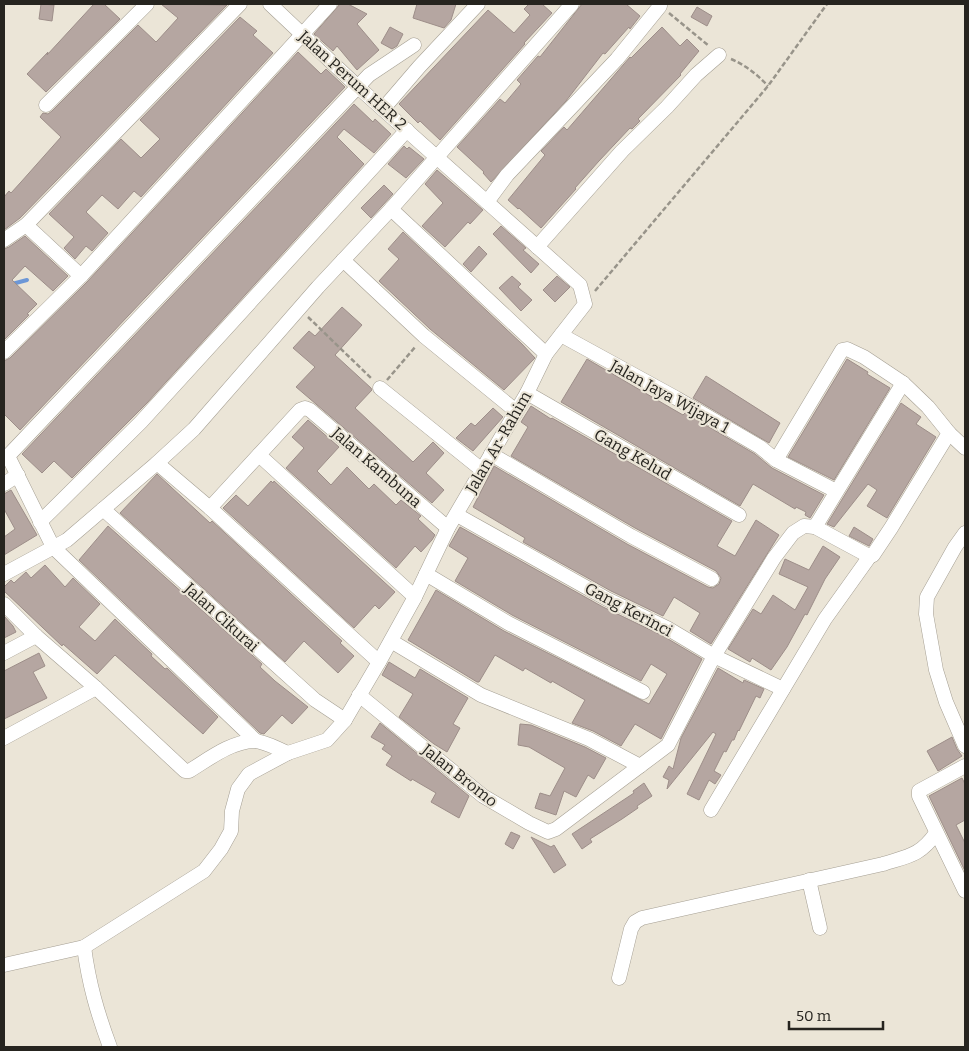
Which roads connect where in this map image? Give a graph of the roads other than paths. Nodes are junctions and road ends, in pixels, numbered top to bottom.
1 (147, 4) edge
2 (240, 4) edge
3 (270, 4) edge
4 (330, 4) edge
5 (478, 4) edge
6 (572, 4) edge
7 (660, 6) road end
8 (302, 34) junction
9 (414, 45) dead end
10 (400, 55) junction
11 (719, 55) road end
12 (419, 67) junction
13 (358, 87) junction
14 (46, 105) dead end
15 (383, 109) junction
16 (408, 130) junction
17 (437, 157) junction
18 (487, 202) junction
19 (391, 209) junction
20 (26, 226) junction
21 (4, 240) edge
22 (537, 247) junction
23 (343, 260) junction
24 (81, 276) junction
25 (585, 304) joint
26 (561, 336) junction
27 (4, 352) edge
28 (546, 354) junction
29 (903, 383) junction
30 (380, 388) road end
31 (527, 393) junction
32 (516, 411) junction
33 (949, 432) junction
34 (965, 448) edge
35 (6, 453) edge
36 (491, 454) junction
37 (259, 455) junction
38 (776, 460) junction
39 (157, 463) junction
40 (482, 470) junction
41 (18, 476) junction
42 (4, 484) edge
43 (836, 491) junction
44 (210, 508) junction
45 (103, 509) junction
46 (457, 515) junction
47 (740, 515) dead end
48 (40, 522) junction
49 (815, 527) junction
50 (448, 528) junction
51 (965, 533) edge
52 (53, 547) junction
53 (870, 556) junction
54 (4, 574) edge
55 (426, 574) junction
56 (712, 579) dead end
57 (415, 597) junction
58 (4, 604) edge
59 (36, 636) junction
60 (391, 641) junction
61 (4, 652) edge
62 (714, 656) junction
63 (379, 662) junction
64 (96, 688) junction
65 (783, 689) junction
66 (643, 692) dead end
67 (359, 695) junction
68 (345, 720) junction
69 (4, 738) edge
70 (256, 741) junction
71 (965, 746) edge
72 (288, 753) junction
73 (640, 766) junction
74 (965, 766) edge
75 (711, 810) dead end
76 (936, 834) junction
77 (810, 880) junction
78 (965, 890) edge
79 (820, 928) dead end
80 (84, 947) junction
81 (4, 965) edge
82 (619, 978) dead end
83 (110, 1047) edge

1 - 14 street
2 - 20 street
3 - 8 street, Jalan Perum HER 2
4 - 8 street
5 - 12 street
6 - 17 street
7 - 18 street
8 - 13 street, Jalan Perum HER 2
8 - 24 street
9 - 10 street
10 - 12 street
10 - 13 street
11 - 22 street
12 - 15 street
13 - 15 street, Jalan Perum HER 2
13 - 35 street
15 - 16 street, Jalan Perum HER 2
16 - 17 street, Jalan Perum HER 2
16 - 48 street
17 - 18 street, Jalan Perum HER 2
17 - 19 street
18 - 22 street, Jalan Perum HER 2
19 - 23 street
19 - 28 street
20 - 21 street
20 - 24 street
22 - 25 street, Jalan Perum HER 2
23 - 32 street
23 - 39 street
24 - 27 street
25 - 26 street, Jalan Ar-Rahim
26 - 28 street, Jalan Ar-Rahim
26 - 38 street, Jalan Jaya Wijaya 1
28 - 31 street, Jalan Ar-Rahim
29 - 33 street
29 - 38 street
29 - 43 street
30 - 40 street
31 - 32 street, Jalan Ar-Rahim
31 - 47 street, Gang Kelud
32 - 36 street, Jalan Ar-Rahim
33 - 34 street
33 - 53 street
35 - 41 street
36 - 40 street, Jalan Ar-Rahim
36 - 56 street
37 - 44 street
37 - 50 street, Jalan Kambuna
37 - 57 street
38 - 43 street, Jalan Jaya Wijaya 1
39 - 44 street
39 - 45 street
40 - 46 street, Jalan Ar-Rahim
41 - 42 street
41 - 48 street
43 - 49 street
44 - 63 street
45 - 52 street
45 - 68 street, Jalan Cikurai
46 - 50 street, Jalan Ar-Rahim
46 - 62 street, Gang Kerinci
48 - 52 street
49 - 53 street
49 - 62 street
50 - 55 street, Jalan Ar-Rahim
51 - 71 street
52 - 54 street
52 - 70 street
53 - 65 street
55 - 57 street, Jalan Ar-Rahim
55 - 66 street
57 - 60 street, Jalan Ar-Rahim
58 - 59 street
59 - 61 street
59 - 64 street
60 - 63 street, Jalan Ar-Rahim
60 - 73 street
62 - 65 street, Gang Kerinci
62 - 73 street
63 - 67 street, Jalan Ar-Rahim
64 - 69 street
64 - 70 street
65 - 75 street
67 - 68 street, Jalan Ar-Rahim
67 - 73 street, Jalan Bromo
68 - 72 street, Jalan Ar-Rahim
70 - 72 street
72 - 80 street, Jalan Ar-Rahim
74 - 76 street
76 - 77 street
76 - 78 street
77 - 79 street
77 - 82 street
80 - 81 street, Jalan Ar-Rahim
80 - 83 street

